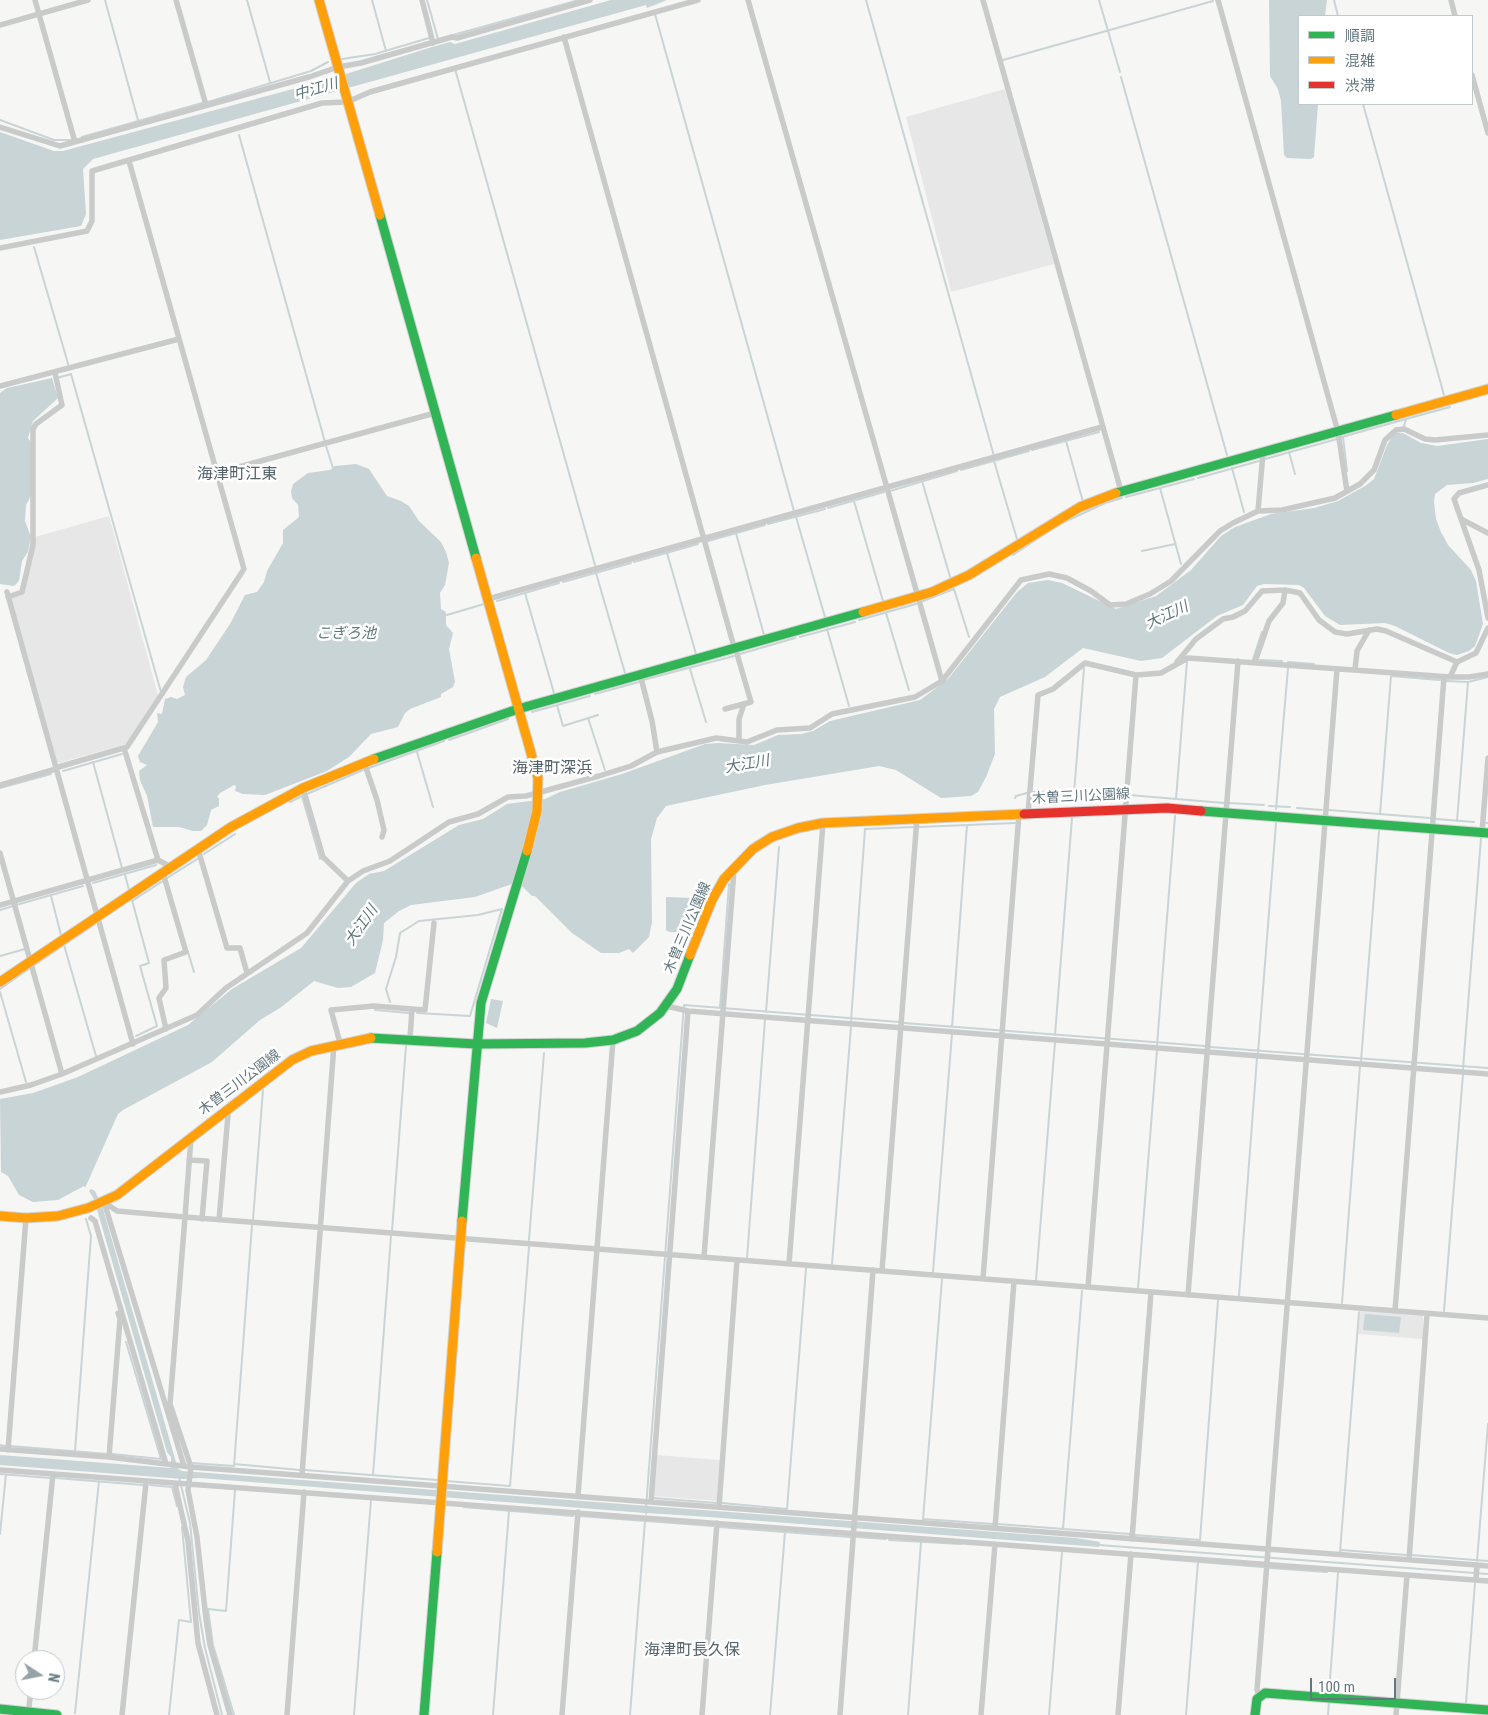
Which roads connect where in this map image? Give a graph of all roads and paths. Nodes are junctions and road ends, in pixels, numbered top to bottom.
1 (35, 0) edge
2 (88, 0) edge
3 (176, 0) edge
4 (319, 0) edge
5 (422, 0) edge
6 (590, 0) edge
7 (698, 0) edge
8 (748, 0) edge
9 (983, 0) edge
10 (1218, 0) edge
11 (1451, 0) edge
12 (39, 14) junction
13 (1455, 15) edge
14 (0, 25) edge
15 (564, 37) junction
16 (434, 42) junction
17 (338, 69) junction
18 (1473, 79) edge
19 (347, 99) junction
20 (206, 105) junction
21 (0, 127) edge
22 (1488, 132) edge
23 (75, 142) junction
24 (129, 161) junction
25 (0, 248) edge
26 (179, 339) junction
27 (56, 376) junction
28 (0, 386) edge
29 (1488, 389) edge
30 (435, 413) junction
31 (1102, 427) junction
32 (1338, 432) junction
33 (1488, 434) edge
34 (1263, 453) junction
35 (217, 473) junction
36 (1488, 485) edge
37 (886, 488) junction
38 (1121, 491) junction
39 (1346, 491) junction
40 (1258, 511) junction
41 (1460, 519) junction
42 (1488, 533) edge
43 (703, 540) junction
44 (1285, 590) junction
45 (917, 598) junction
46 (488, 599) junction
47 (1488, 618) edge
48 (1488, 628) edge
49 (1369, 630) junction
50 (735, 647) junction
51 (1238, 661) junction
52 (1255, 662) junction
53 (1457, 662) junction
54 (1175, 666) junction
55 (1336, 669) junction
56 (1355, 670) junction
57 (640, 674) junction
58 (1488, 674) edge
59 (1136, 675) junction
60 (1447, 677) junction
61 (942, 681) junction
62 (744, 704) junction
63 (518, 708) junction
64 (725, 709) dead end
65 (739, 741) junction
66 (124, 748) junction
67 (657, 752) junction
68 (1488, 758) edge
69 (364, 762) junction
70 (56, 769) junction
71 (0, 785) edge
72 (303, 788) junction
73 (539, 795) junction
74 (1126, 808) junction
75 (1227, 812) junction
76 (1023, 814) junction
77 (917, 818) junction
78 (1324, 820) junction
79 (823, 823) junction
80 (1432, 828) junction
81 (1485, 832) edge
82 (382, 837) dead end
83 (198, 849) junction
84 (0, 853) edge
85 (158, 860) junction
86 (172, 867) junction
87 (734, 868) junction
88 (163, 873) junction
89 (88, 880) junction
90 (348, 881) junction
91 (14, 901) junction
92 (0, 905) edge
93 (97, 917) junction
94 (434, 922) dead end
95 (31, 962) junction
96 (247, 973) junction
97 (0, 982) edge
98 (666, 1006) junction
99 (412, 1009) junction
100 (723, 1010) junction
101 (688, 1011) junction
102 (809, 1017) junction
103 (902, 1025) junction
104 (166, 1029) junction
105 (1003, 1032) junction
106 (410, 1039) junction
107 (613, 1040) junction
108 (1108, 1041) junction
109 (133, 1044) junction
110 (337, 1044) junction
111 (476, 1044) junction
112 (1208, 1048) junction
113 (1307, 1056) junction
114 (1414, 1064) junction
115 (62, 1074) junction
116 (1488, 1074) edge
117 (0, 1092) edge
118 (225, 1111) junction
119 (191, 1138) junction
120 (189, 1160) junction
121 (97, 1205) junction
122 (0, 1216) edge
123 (185, 1217) junction
124 (26, 1218) junction
125 (91, 1218) junction
126 (202, 1219) junction
127 (219, 1220) junction
128 (321, 1228) junction
129 (460, 1239) junction
130 (598, 1249) junction
131 (667, 1255) junction
132 (704, 1257) junction
133 (737, 1260) junction
134 (789, 1264) junction
135 (873, 1270) junction
136 (882, 1271) junction
137 (983, 1279) junction
138 (1014, 1281) junction
139 (1088, 1287) junction
140 (1151, 1292) junction
141 (1188, 1295) junction
142 (1287, 1302) junction
143 (1395, 1311) junction
144 (1427, 1314) junction
145 (1488, 1318) edge
146 (0, 1450) edge
147 (8, 1450) junction
148 (109, 1458) junction
149 (168, 1464) junction
150 (183, 1466) junction
151 (190, 1468) junction
152 (0, 1470) edge
153 (53, 1474) junction
154 (302, 1475) junction
155 (146, 1483) junction
156 (188, 1483) junction
157 (176, 1484) junction
158 (442, 1487) junction
159 (304, 1492) junction
160 (578, 1496) junction
161 (441, 1502) junction
162 (647, 1502) junction
163 (719, 1507) junction
164 (578, 1512) junction
165 (855, 1519) junction
166 (717, 1523) junction
167 (995, 1528) junction
168 (854, 1532) junction
169 (1132, 1539) junction
170 (995, 1544) junction
171 (1268, 1551) junction
172 (1131, 1554) junction
173 (1409, 1560) junction
174 (1267, 1563) junction
175 (1488, 1566) edge
176 (1477, 1567) junction
177 (1407, 1574) junction
178 (1476, 1578) junction
179 (1488, 1581) edge
180 (192, 1623) dead end
181 (35, 1650) edge
182 (1259, 1696) junction
183 (30, 1700) edge
184 (1397, 1702) junction
185 (0, 1709) edge
186 (1488, 1710) edge
187 (1465, 1711) edge
188 (28, 1714) edge
189 (57, 1715) edge
190 (122, 1715) edge
191 (216, 1715) edge
192 (230, 1715) edge
193 (287, 1715) edge
194 (424, 1715) edge
195 (562, 1715) edge
196 (702, 1715) edge
197 (840, 1715) edge
198 (981, 1715) edge
199 (1118, 1715) edge
200 (1255, 1715) edge
201 (1396, 1715) edge

1 - 12 street
2 - 12 street
3 - 20 street
4 - 17 street
5 - 16 street
6 - 16 street
7 - 15 street
8 - 37 street
9 - 31 street
10 - 32 street
11 - 13 street
12 - 14 street
12 - 23 street
15 - 19 street
15 - 43 street
16 - 17 street
17 - 19 street
17 - 20 street
18 - 22 street
19 - 24 street
19 - 30 street
20 - 23 street
21 - 23 street
24 - 25 street
24 - 26 street
26 - 27 street
26 - 35 street
27 - 28 street
27 - 70 street
29 - 32 street
30 - 35 street
30 - 46 street
31 - 37 street
31 - 38 street
32 - 34 street
32 - 39 street
33 - 39 street
34 - 38 street
34 - 40 street
35 - 66 street
36 - 41 street
37 - 43 street
37 - 45 street
38 - 45 street
39 - 40 street
40 - 61 street
41 - 42 street
41 - 47 street
43 - 46 street
43 - 50 street
44 - 49 street
44 - 52 street
44 - 54 street
45 - 50 street
45 - 61 street
46 - 63 street
48 - 53 street
49 - 53 street
49 - 56 street
50 - 57 street
50 - 62 street
51 - 52 street
51 - 54 street
51 - 75 street
52 - 55 street
53 - 60 street
54 - 59 street
55 - 56 street
55 - 78 street
56 - 60 street
57 - 63 street
57 - 67 street
58 - 60 street
59 - 74 street
59 - 76 street
60 - 80 street
61 - 65 street
62 - 64 street
62 - 65 street
63 - 69 street
63 - 73 street
65 - 67 street
66 - 70 street
66 - 85 street
67 - 73 street
68 - 81 street
69 - 72 street
69 - 82 street
70 - 71 street
70 - 89 street
72 - 83 street
72 - 90 street
73 - 90 street
73 - 111 street
74 - 75 street, 木曽三川公園線
74 - 76 street, 木曽三川公園線
74 - 108 street
75 - 78 street, 木曽三川公園線
75 - 112 street
76 - 77 street, 木曽三川公園線
76 - 105 street
77 - 79 street, 木曽三川公園線
77 - 103 street
78 - 80 street, 木曽三川公園線
78 - 113 street
79 - 87 street, 木曽三川公園線
79 - 102 street
80 - 81 street, 木曽三川公園線
80 - 114 street
83 - 86 street
83 - 96 street
84 - 91 street
85 - 86 street
85 - 89 street
86 - 88 street
87 - 98 street, 木曽三川公園線
87 - 100 street
88 - 93 street
88 - 104 street
89 - 91 street
89 - 93 street
90 - 96 street
91 - 92 street
91 - 95 street
93 - 95 street
93 - 109 street
94 - 99 street
95 - 97 street
95 - 115 street
96 - 104 street
98 - 101 street
98 - 107 street, 木曽三川公園線
99 - 106 street
99 - 110 street
100 - 101 street
100 - 102 street
100 - 132 street
101 - 131 street
102 - 103 street
102 - 134 street
103 - 105 street
103 - 136 street
104 - 109 street
105 - 108 street
105 - 137 street
106 - 110 street, 木曽三川公園線
106 - 111 street, 木曽三川公園線
107 - 111 street, 木曽三川公園線
107 - 130 street
108 - 112 street
108 - 139 street
109 - 115 street
110 - 118 street, 木曽三川公園線
110 - 128 street
111 - 129 street
112 - 113 street
112 - 141 street
113 - 114 street
113 - 142 street
114 - 116 street
114 - 143 street
115 - 117 street
118 - 119 street, 木曽三川公園線
118 - 127 street
119 - 120 street
119 - 121 street, 木曽三川公園線
120 - 123 street
120 - 126 street
121 - 123 street
121 - 124 street, 木曽三川公園線
121 - 125 street
121 - 150 street
122 - 124 street, 木曽三川公園線
123 - 126 street
123 - 151 street
124 - 147 street
125 - 148 street
125 - 149 street
126 - 127 street
127 - 128 street
128 - 129 street
128 - 154 street
129 - 130 street
129 - 158 street
130 - 131 street
130 - 160 street
131 - 132 street
131 - 162 street
132 - 133 street
133 - 134 street
133 - 163 street
134 - 135 street
135 - 136 street
135 - 165 street
136 - 137 street
137 - 138 street
138 - 139 street
138 - 167 street
139 - 140 street
140 - 141 street
140 - 169 street
141 - 142 street
142 - 143 street
142 - 171 street
143 - 144 street
144 - 145 street
144 - 173 street
146 - 147 street
147 - 148 street
148 - 149 street
149 - 150 street
150 - 151 street
151 - 154 street
151 - 156 street
152 - 153 street
153 - 155 street
153 - 181 street
154 - 158 street
155 - 157 street
155 - 190 street
156 - 157 street
156 - 159 street
156 - 192 street
157 - 191 street
158 - 160 street
158 - 161 street
159 - 161 street
159 - 193 street
160 - 162 street
161 - 164 street
161 - 194 street
162 - 163 street
163 - 165 street
164 - 166 street
164 - 195 street
165 - 167 street
165 - 168 street
166 - 168 street
166 - 196 street
167 - 169 street
168 - 170 street
168 - 197 street
169 - 171 street
170 - 172 street
170 - 198 street
171 - 173 street
171 - 174 street
172 - 174 street
172 - 199 street
173 - 176 street
174 - 177 street
174 - 182 street
175 - 176 street
176 - 178 street
177 - 178 street
177 - 184 street
178 - 179 street
180 - 191 street
182 - 184 street
182 - 200 street
183 - 188 street
184 - 187 street
184 - 201 street
185 - 188 street
186 - 187 street
188 - 189 street

